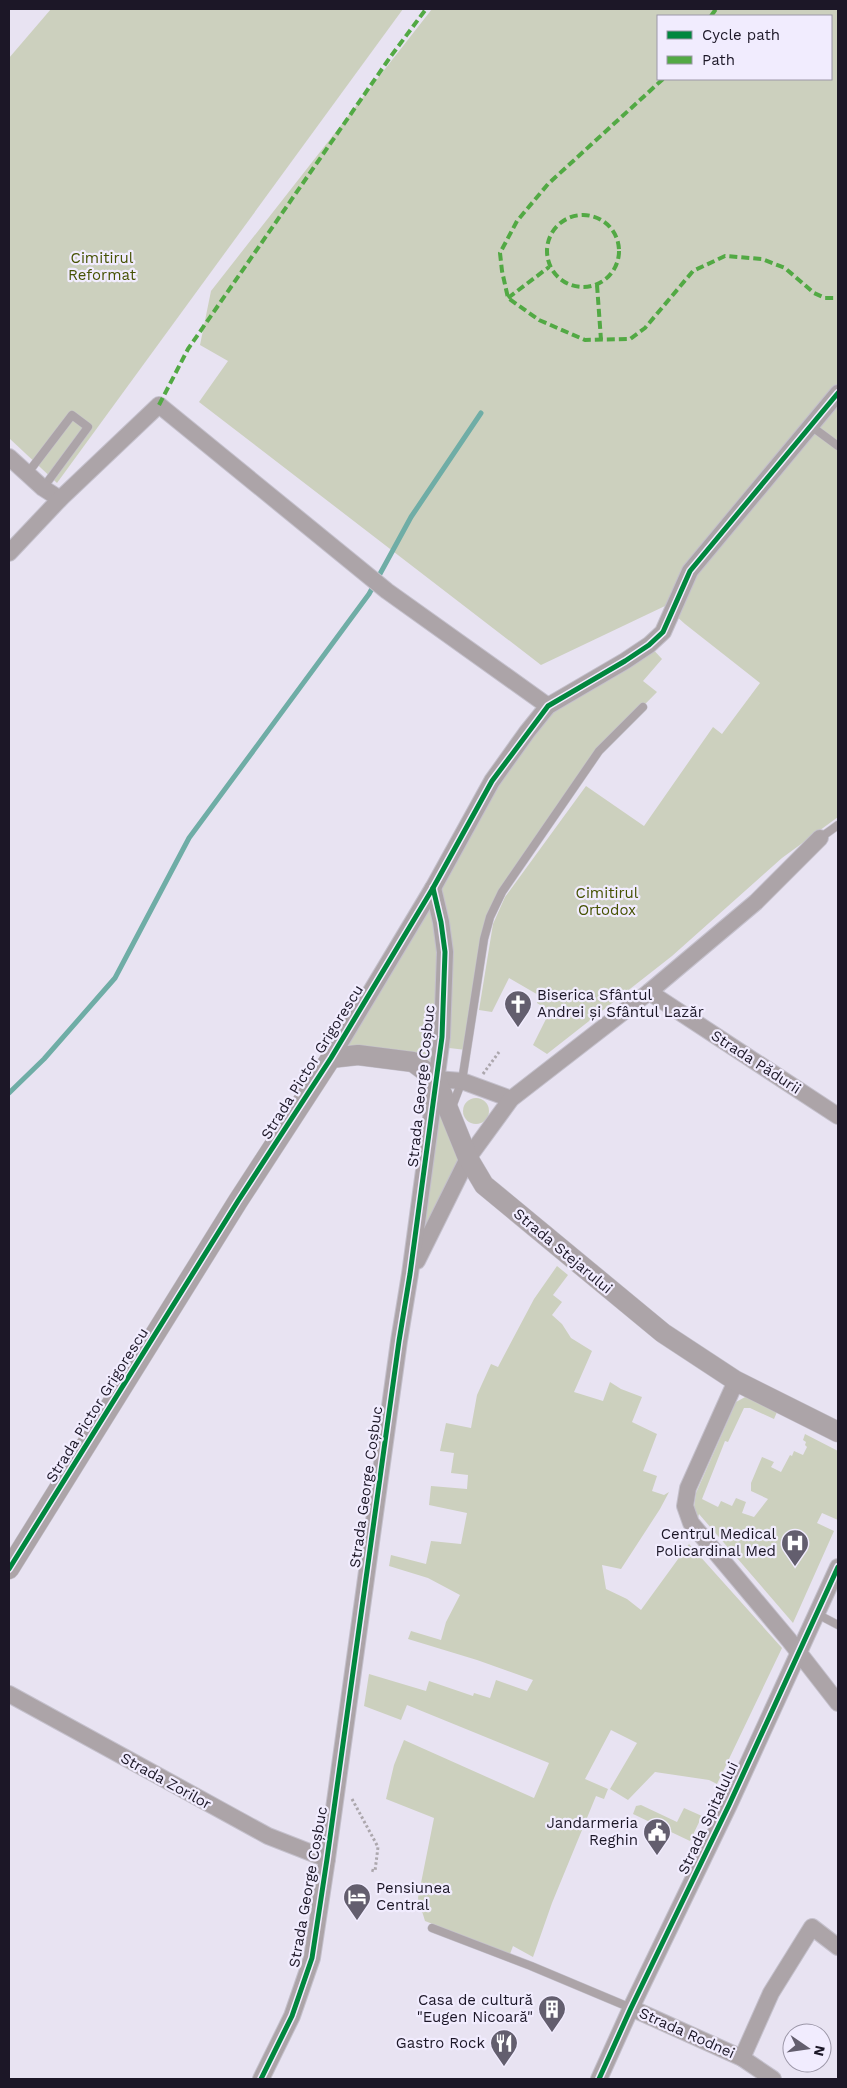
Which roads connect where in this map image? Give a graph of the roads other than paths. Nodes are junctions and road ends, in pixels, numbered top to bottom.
1 (838, 392) edge
2 (811, 426) junction
3 (838, 446) edge
4 (9, 457) edge
5 (26, 474) junction
6 (43, 488) junction
7 (60, 499) junction
8 (9, 553) edge
9 (548, 706) junction
10 (643, 707) dead end
11 (838, 825) edge
12 (820, 838) joint
13 (433, 888) junction
14 (648, 992) junction
15 (331, 1058) junction
16 (436, 1078) junction
17 (468, 1084) junction
18 (511, 1099) junction
19 (450, 1113) junction
20 (838, 1116) edge
21 (468, 1158) junction
22 (410, 1274) junction
23 (736, 1382) junction
24 (838, 1432) edge
25 (838, 1568) edge
26 (9, 1569) edge
27 (817, 1614) junction
28 (838, 1625) edge
29 (799, 1653) junction
30 (9, 1694) edge
31 (838, 1703) edge
32 (327, 1859) junction
33 (432, 1928) dead end
34 (838, 1947) edge
35 (631, 2008) junction
36 (742, 2058) junction
37 (261, 2079) edge
38 (599, 2079) edge
39 (773, 2079) edge

1 - 2 street, Strada Pictor Grigorescu
2 - 3 lane
2 - 9 street, Strada Pictor Grigorescu
4 - 5 street
5 - 6 street
5 - 6 lane
6 - 7 street
7 - 8 street
7 - 9 street
9 - 13 street, Strada Pictor Grigorescu
10 - 17 lane, Strada George Coșbuc
11 - 12 lane
12 - 14 street, Strada George Coșbuc
13 - 15 street, Strada Pictor Grigorescu
13 - 16 street, Strada George Coșbuc
14 - 18 street, Strada George Coșbuc
14 - 20 street, Strada Pădurii
15 - 16 street
15 - 26 street, Strada Pictor Grigorescu
16 - 17 street, Strada George Coșbuc
16 - 19 street, Strada Stejarului
16 - 22 street, Strada George Coșbuc
17 - 18 street, Strada George Coșbuc
17 - 19 lane, Strada George Coșbuc
18 - 21 street, Strada George Coșbuc
19 - 21 street, Strada Stejarului
21 - 22 street, Strada George Coșbuc
21 - 23 street, Strada Stejarului
22 - 32 street, Strada George Coșbuc
23 - 24 street, Strada Stejarului
23 - 29 street
25 - 27 street, Strada Spitalului
27 - 28 lane
27 - 29 street, Strada Spitalului
29 - 31 street
29 - 35 street, Strada Spitalului
30 - 32 street, Strada Zorilor
32 - 37 street, Strada George Coșbuc
33 - 35 lane
34 - 36 street, Strada Rodnei
35 - 36 street, Strada Rodnei
35 - 38 street, Strada Spitalului
36 - 39 street, Strada Rodnei

